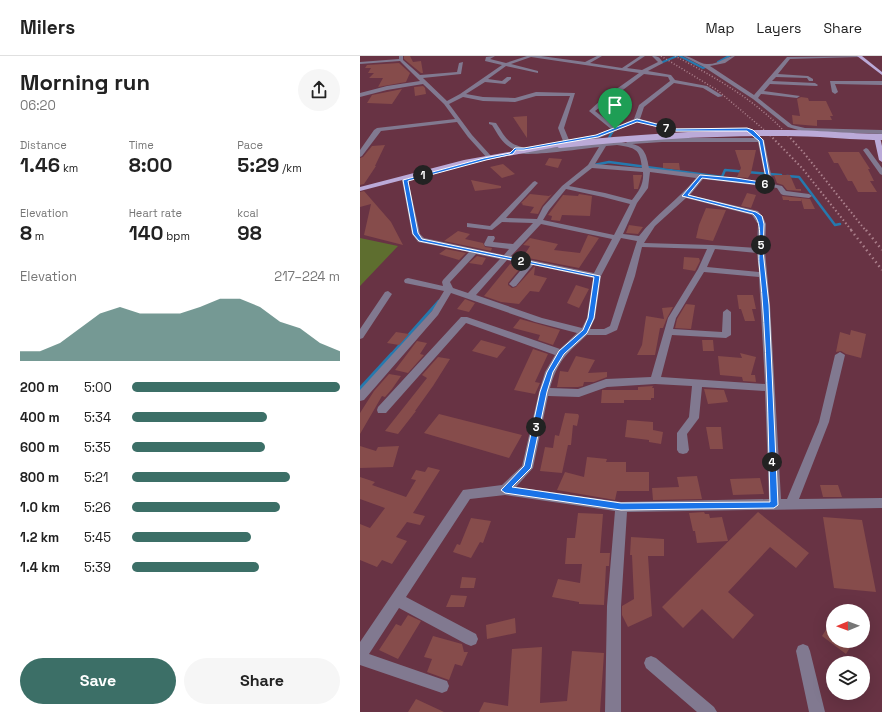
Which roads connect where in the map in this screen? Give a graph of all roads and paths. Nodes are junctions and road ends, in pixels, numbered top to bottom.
1 (494, 56) edge
2 (531, 56) edge
3 (572, 56) edge
4 (600, 56) edge
5 (643, 56) edge
6 (654, 56) edge
7 (685, 56) edge
8 (733, 56) edge
9 (788, 56) edge
10 (859, 56) edge
11 (795, 57) edge
12 (401, 58) edge
13 (563, 60) junction
14 (360, 63) edge
15 (461, 63) dead end
16 (587, 63) junction
17 (506, 65) junction
18 (706, 66) junction
19 (624, 68) junction
20 (876, 69) junction
21 (882, 70) edge
22 (536, 72) dead end
23 (643, 72) junction
24 (775, 74) junction
25 (845, 76) dead end
26 (880, 76) edge
27 (420, 77) junction
28 (509, 78) dead end
29 (484, 80) junction
30 (811, 80) dead end
31 (673, 81) junction
32 (425, 82) junction
33 (770, 82) junction
34 (849, 82) junction
35 (882, 83) edge
36 (815, 85) dead end
37 (760, 92) junction
38 (835, 92) dead end
39 (360, 95) edge
40 (462, 95) junction
41 (720, 96) dead end
42 (797, 96) dead end
43 (755, 98) junction
44 (446, 103) junction
45 (459, 120) junction
46 (637, 120) junction
47 (491, 123) dead end
48 (615, 129) junction
49 (880, 135) edge
50 (761, 140) junction
51 (567, 142) junction
52 (617, 143) junction
53 (604, 144) junction
54 (866, 150) dead end
55 (515, 152) junction
56 (360, 155) edge
57 (488, 158) junction
58 (882, 160) edge
59 (591, 166) junction
60 (646, 170) junction
61 (882, 173) edge
62 (700, 177) junction
63 (405, 180) junction
64 (535, 183) dead end
65 (770, 185) junction
66 (564, 187) junction
67 (360, 189) edge
68 (360, 193) edge
69 (685, 196) junction
70 (810, 196) dead end
71 (634, 203) junction
72 (500, 220) junction
73 (539, 221) junction
74 (470, 225) dead end
75 (618, 237) junction
76 (491, 238) dead end
77 (640, 242) junction
78 (515, 247) junction
79 (712, 247) junction
80 (761, 251) junction
81 (473, 252) junction
82 (504, 258) junction
83 (531, 263) junction
84 (702, 269) junction
85 (763, 275) junction
86 (597, 276) junction
87 (408, 281) dead end
88 (513, 284) dead end
89 (449, 290) junction
90 (388, 294) dead end
91 (470, 296) junction
92 (727, 312) dead end
93 (585, 331) junction
94 (667, 332) junction
95 (360, 336) edge
96 (561, 353) junction
97 (840, 355) dead end
98 (655, 380) junction
99 (696, 383) junction
100 (768, 388) junction
101 (544, 392) junction
102 (360, 397) edge
103 (382, 410) dead end
104 (683, 450) dead end
105 (505, 490) junction
106 (882, 503) edge
107 (774, 505) junction
108 (790, 505) junction
109 (621, 507) junction
110 (397, 600) junction
111 (471, 639) dead end
112 (803, 650) dead end
113 (360, 657) edge
114 (651, 663) dead end
115 (442, 686) dead end
116 (613, 712) edge
117 (709, 712) edge
118 (817, 712) edge

1 - 17 street
2 - 13 street
2 - 17 street
3 - 13 street
4 - 16 street
5 - 19 street
6 - 23 street
7 - 18 street
8 - 18 street
9 - 11 street
10 - 11 street
10 - 20 main road
11 - 24 street
12 - 14 street
12 - 27 street
13 - 16 street
15 - 27 street
16 - 19 street
17 - 22 street
17 - 29 street
18 - 43 street
19 - 23 street
20 - 21 street
20 - 26 main road
23 - 31 street
23 - 48 street
24 - 30 street
24 - 33 street
25 - 34 street
27 - 32 street
28 - 29 street
29 - 40 street
31 - 41 street
31 - 46 street
32 - 39 street
32 - 44 street
33 - 36 street
33 - 37 street
34 - 35 street
34 - 38 street
37 - 42 street
37 - 43 street
40 - 44 street
40 - 51 street
43 - 49 street
44 - 45 street
45 - 56 street
45 - 57 street
46 - 48 street
46 - 50 street
47 - 55 street
48 - 51 street
49 - 55 main road, bridge
49 - 58 main road
50 - 52 street
50 - 65 street
51 - 55 street
52 - 53 street
52 - 60 street
53 - 55 street
53 - 59 street
54 - 61 street
55 - 57 main road
57 - 63 main road
57 - 67 main road
59 - 60 street
59 - 66 street
60 - 62 street
60 - 71 street
62 - 65 street
62 - 69 street
63 - 68 main road
63 - 81 street
64 - 72 street
65 - 70 street
66 - 71 street
66 - 73 street
69 - 77 street
69 - 80 street
71 - 75 street
72 - 73 street
72 - 74 street
73 - 75 street
73 - 78 street
75 - 77 street
75 - 86 street
76 - 78 street
77 - 79 street
77 - 93 street
78 - 82 street
79 - 80 street
79 - 84 street
80 - 85 street
81 - 82 street
81 - 89 street
82 - 83 street
82 - 91 street
83 - 86 street
83 - 88 street
84 - 85 street
84 - 94 street
85 - 100 street
86 - 93 street
87 - 89 street
89 - 91 street
89 - 102 street
90 - 95 street
91 - 93 street
92 - 94 street
93 - 96 street
94 - 98 street
96 - 101 street
96 - 103 street
97 - 108 street
98 - 99 street
98 - 101 street
99 - 100 street
99 - 104 street
100 - 107 street
101 - 105 street
105 - 109 street
105 - 110 street
106 - 108 street
107 - 108 street
107 - 109 street
109 - 116 street
110 - 111 street
110 - 113 street
112 - 118 street
113 - 115 street
114 - 117 street

